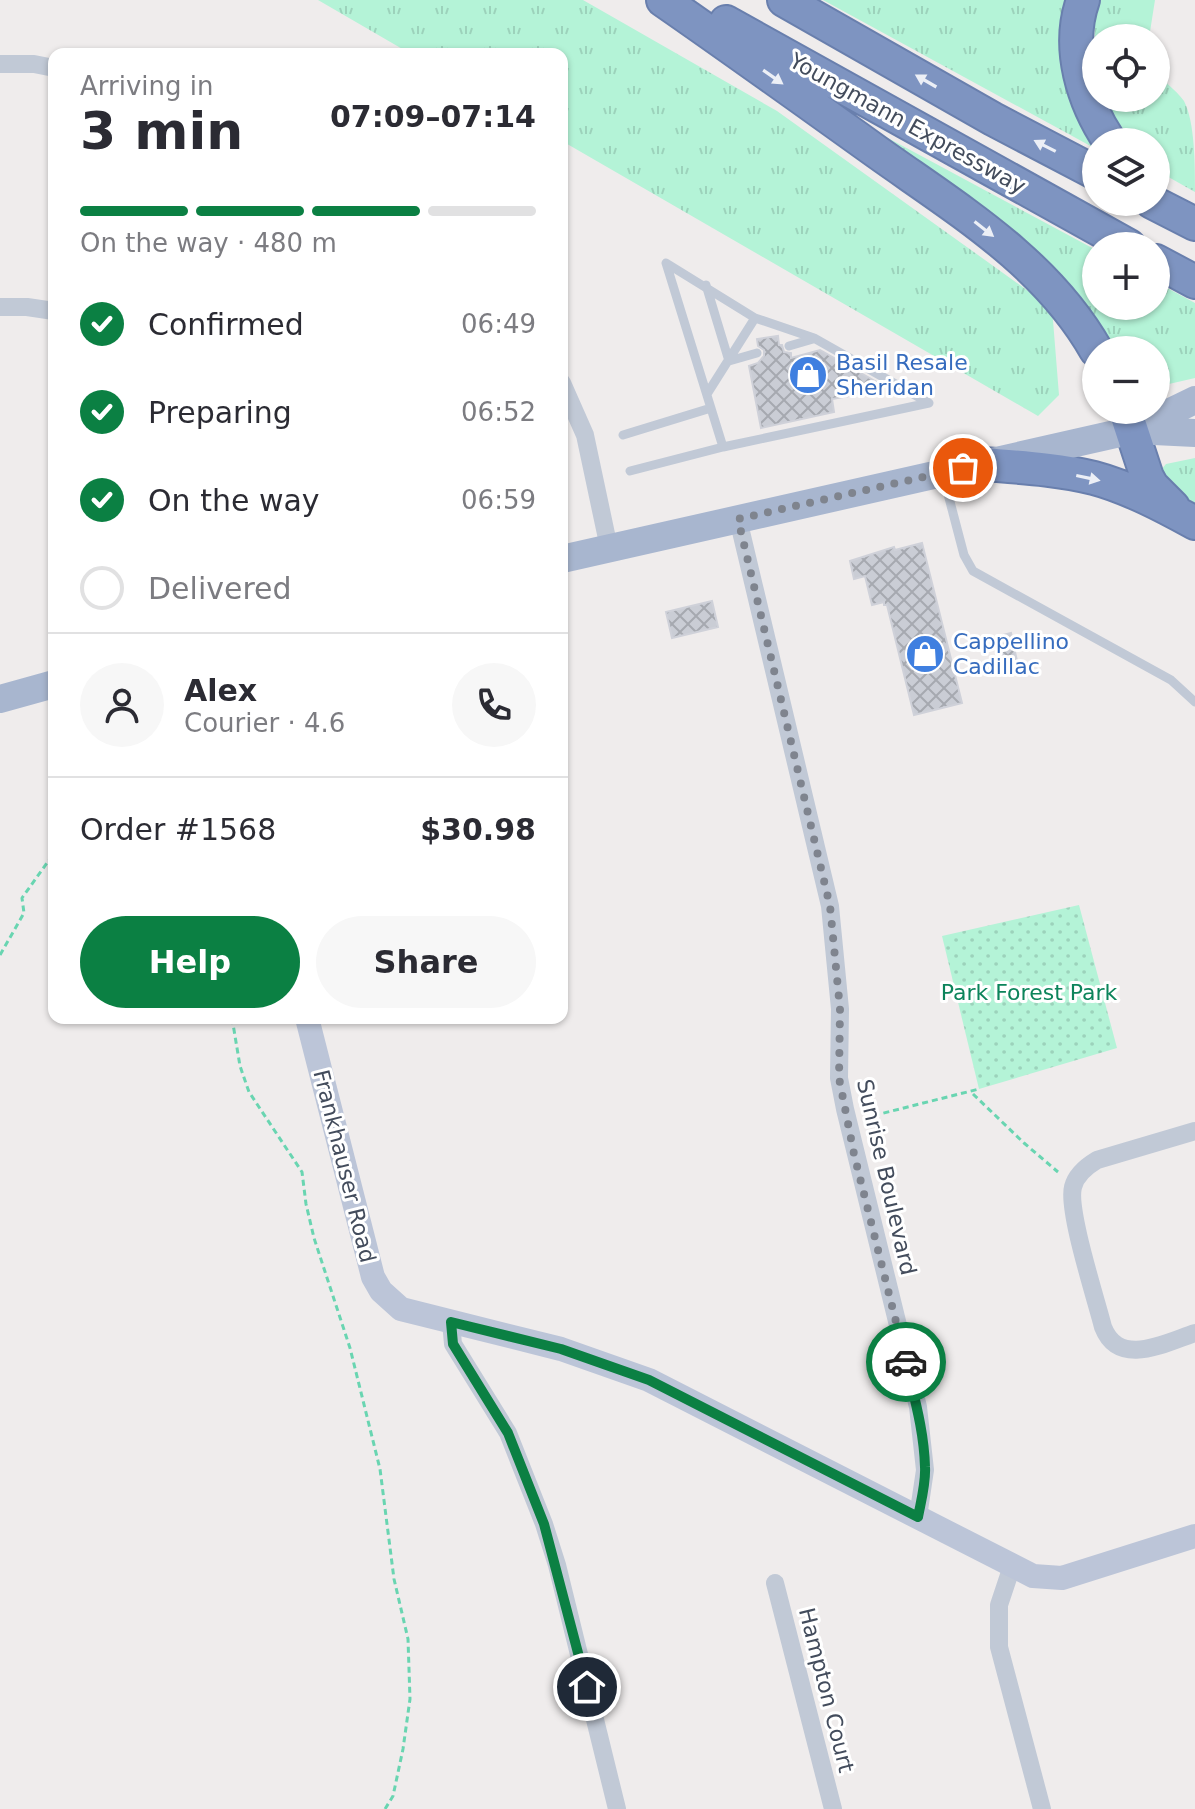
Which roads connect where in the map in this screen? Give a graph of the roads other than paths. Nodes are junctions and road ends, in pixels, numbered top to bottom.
1 (663, 0) edge
2 (686, 0) edge
3 (784, 0) edge
4 (1083, 0) edge
5 (0, 64) edge
6 (48, 67) edge
7 (1102, 128) edge
8 (1082, 166) edge
9 (1170, 192) edge
10 (1195, 208) edge
11 (1170, 211) edge
12 (1195, 224) edge
13 (1104, 232) edge
14 (1170, 269) edge
15 (1195, 282) edge
16 (706, 285) junction
17 (0, 307) edge
18 (48, 310) edge
19 (755, 318) junction
20 (1088, 336) edge
21 (814, 338) junction
22 (789, 346) dead end
23 (757, 353) dead end
24 (729, 361) junction
25 (707, 394) junction
26 (568, 397) edge
27 (1195, 400) edge
28 (711, 408) junction
29 (1170, 408) edge
30 (1116, 424) edge
31 (1130, 424) edge
32 (1149, 424) edge
33 (1195, 433) edge
34 (623, 435) dead end
35 (723, 447) junction
36 (983, 464) junction
37 (630, 471) dead end
38 (943, 473) junction
39 (738, 519) junction
40 (1188, 519) edge
41 (609, 548) junction
42 (568, 558) edge
43 (48, 686) edge
44 (0, 699) edge
45 (1195, 702) edge
46 (309, 1024) edge
47 (1195, 1131) edge
48 (451, 1322) junction
49 (1195, 1333) edge
50 (918, 1517) junction
51 (1195, 1536) edge
52 (1012, 1566) junction
53 (775, 1583) dead end
54 (617, 1809) edge
55 (833, 1809) edge
56 (1042, 1809) edge

1 -> 20 highway
2 - 13 highway, Youngmann Expressway
8 -> 3 highway, Youngmann Expressway
4 - 7 highway
5 - 6 street
9 - 10 highway
11 - 12 highway
14 - 15 highway
16 - 19 lane
16 - 24 lane
16 - 25 lane
17 - 18 street
19 - 21 lane
19 - 24 lane
21 - 22 lane
21 - 35 lane
23 - 24 lane
24 - 25 lane
25 - 28 lane
26 - 41 street
27 - 29 main road
28 - 34 lane
28 - 35 lane
30 - 36 main road
31 - 40 highway
32 - 33 main road
35 - 37 lane
36 - 38 main road
36 -> 40 highway
38 - 39 main road
38 - 45 lane
39 - 41 main road
39 - 50 street, Sunrise Boulevard
41 - 42 main road
43 - 44 main road
46 - 48 street, Frankhauser Road
47 - 49 street
48 - 50 street, Frankhauser Road
48 - 54 street
50 - 52 street, Frankhauser Road
51 - 52 street, Frankhauser Road
52 - 56 street
53 - 55 street, Hampton Court

